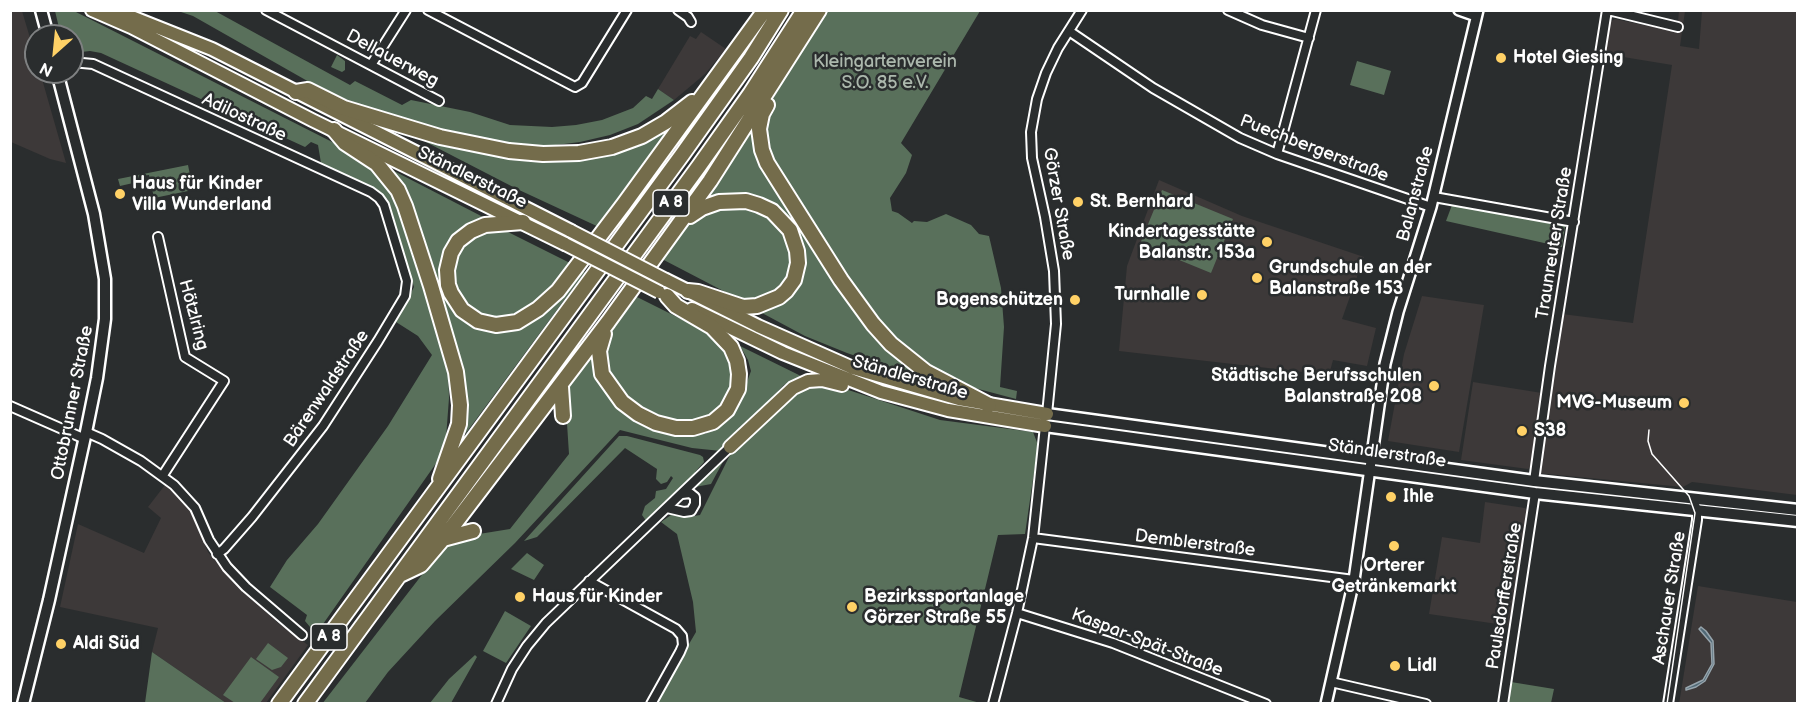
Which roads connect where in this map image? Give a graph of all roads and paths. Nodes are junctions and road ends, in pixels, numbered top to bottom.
1 (92, 10) edge
2 (114, 10) edge
3 (267, 10) edge
4 (406, 10) edge
5 (428, 10) edge
6 (627, 10) edge
7 (678, 10) edge
8 (765, 10) edge
9 (780, 10) edge
10 (804, 10) edge
11 (819, 10) edge
12 (1082, 10) edge
13 (1228, 10) edge
14 (1316, 10) edge
15 (1459, 10) edge
16 (1607, 10) edge
17 (1477, 13) edge
18 (691, 22) dead end
19 (1678, 27) dead end
20 (1069, 31) junction
21 (1309, 38) junction
22 (789, 59) junction
23 (84, 63) edge
24 (371, 65) junction
25 (712, 81) junction
26 (60, 84) edge
27 (296, 92) junction
28 (439, 101) dead end
29 (333, 130) junction
30 (1277, 154) junction
31 (1433, 202) junction
32 (683, 220) junction
33 (388, 221) joint
34 (523, 222) junction
35 (1574, 222) junction
36 (158, 237) dead end
37 (688, 291) junction
38 (663, 294) junction
39 (608, 322) junction
40 (561, 387) junction
41 (881, 392) junction
42 (989, 405) junction
43 (10, 406) edge
44 (563, 416) dead end
45 (1046, 420) junction
46 (86, 436) junction
47 (730, 447) joint
48 (1369, 464) junction
49 (163, 475) junction
50 (1534, 481) junction
51 (1535, 493) junction
52 (682, 494) junction
53 (433, 496) junction
54 (1693, 499) junction
55 (668, 508) junction
56 (1697, 510) junction
57 (1797, 510) edge
58 (1797, 521) edge
59 (473, 531) dead end
60 (1033, 538) junction
61 (443, 539) junction
62 (217, 554) junction
63 (399, 576) junction
64 (589, 580) junction
65 (1354, 580) junction
66 (1017, 613) junction
67 (302, 634) dead end
68 (1331, 682) junction
69 (23, 704) edge
70 (279, 704) edge
71 (305, 704) edge
72 (496, 704) edge
73 (651, 704) edge
74 (993, 704) edge
75 (1266, 704) edge
76 (1326, 704) edge
77 (1426, 704) edge
78 (1503, 704) edge
79 (1668, 704) edge

1 - 29 highway, Ständlerstraße
2 - 27 highway, Ständlerstraße
3 - 24 street, Dellauerweg
4 - 24 street
5 - 6 street
7 - 18 street
8 - 25 highway
9 - 53 highway, A 8
10 - 63 highway, A 8
11 - 22 highway
12 - 20 street, Görzer Straße
13 - 21 street
14 - 21 street
15 - 17 street
16 - 19 street
16 - 35 street, Traunreuter Straße
17 - 31 street, Balanstraße
20 - 30 street, Puechbergerstraße
20 - 45 street, Görzer Straße
21 - 30 street
22 - 32 highway
22 - 42 highway
23 - 33 street, Adilostraße
24 - 28 street, Dellauerweg
25 - 27 highway
25 - 34 highway
26 - 46 main road, Ottobrunner Straße
27 - 37 highway, Ständlerstraße, bridge
29 - 34 highway, Ständlerstraße
29 - 53 highway
30 - 31 street, Puechbergerstraße
31 - 35 street, Puechbergerstraße
31 - 48 street, Balanstraße
32 - 37 highway
32 - 39 highway
33 - 62 street, Bärenwaldstraße
34 - 38 highway, Ständlerstraße, bridge
35 - 50 street, Traunreuter Straße
36 - 49 street, Hötzlring
37 - 42 highway, Ständlerstraße
38 - 39 highway
38 - 41 highway, Ständlerstraße
39 - 40 highway
40 - 44 highway
40 - 61 highway
41 - 45 highway, Ständlerstraße
41 - 47 highway
42 - 45 highway, Ständlerstraße
43 - 46 street
45 - 48 main road, Ständlerstraße
45 - 60 street, Görzer Straße
46 - 49 street
46 - 69 main road, Ottobrunner Straße
47 - 52 street
48 - 50 main road, Ständlerstraße
48 - 51 main road, Ständlerstraße
48 - 65 street, Balanstraße
49 - 62 street
50 - 54 main road, Ständlerstraße
51 - 56 main road, Ständlerstraße
51 - 78 street, Paulsdorfferstraße
52 - 55 street
52 - 55 street
53 - 70 highway, A 8
54 - 56 street, Aschauer Straße
54 - 57 main road, Ständlerstraße
55 - 64 street
56 - 58 main road, Ständlerstraße
56 - 79 street, Aschauer Straße
59 - 61 highway
60 - 65 street, Demblerstraße
60 - 66 street, Görzer Straße
61 - 63 highway
62 - 67 street
63 - 71 highway, A 8
64 - 72 street
64 - 73 street
65 - 68 street, Balanstraße
66 - 74 street, Görzer Straße
66 - 75 street, Kaspar-Spät-Straße
68 - 76 street, Balanstraße
68 - 77 street

